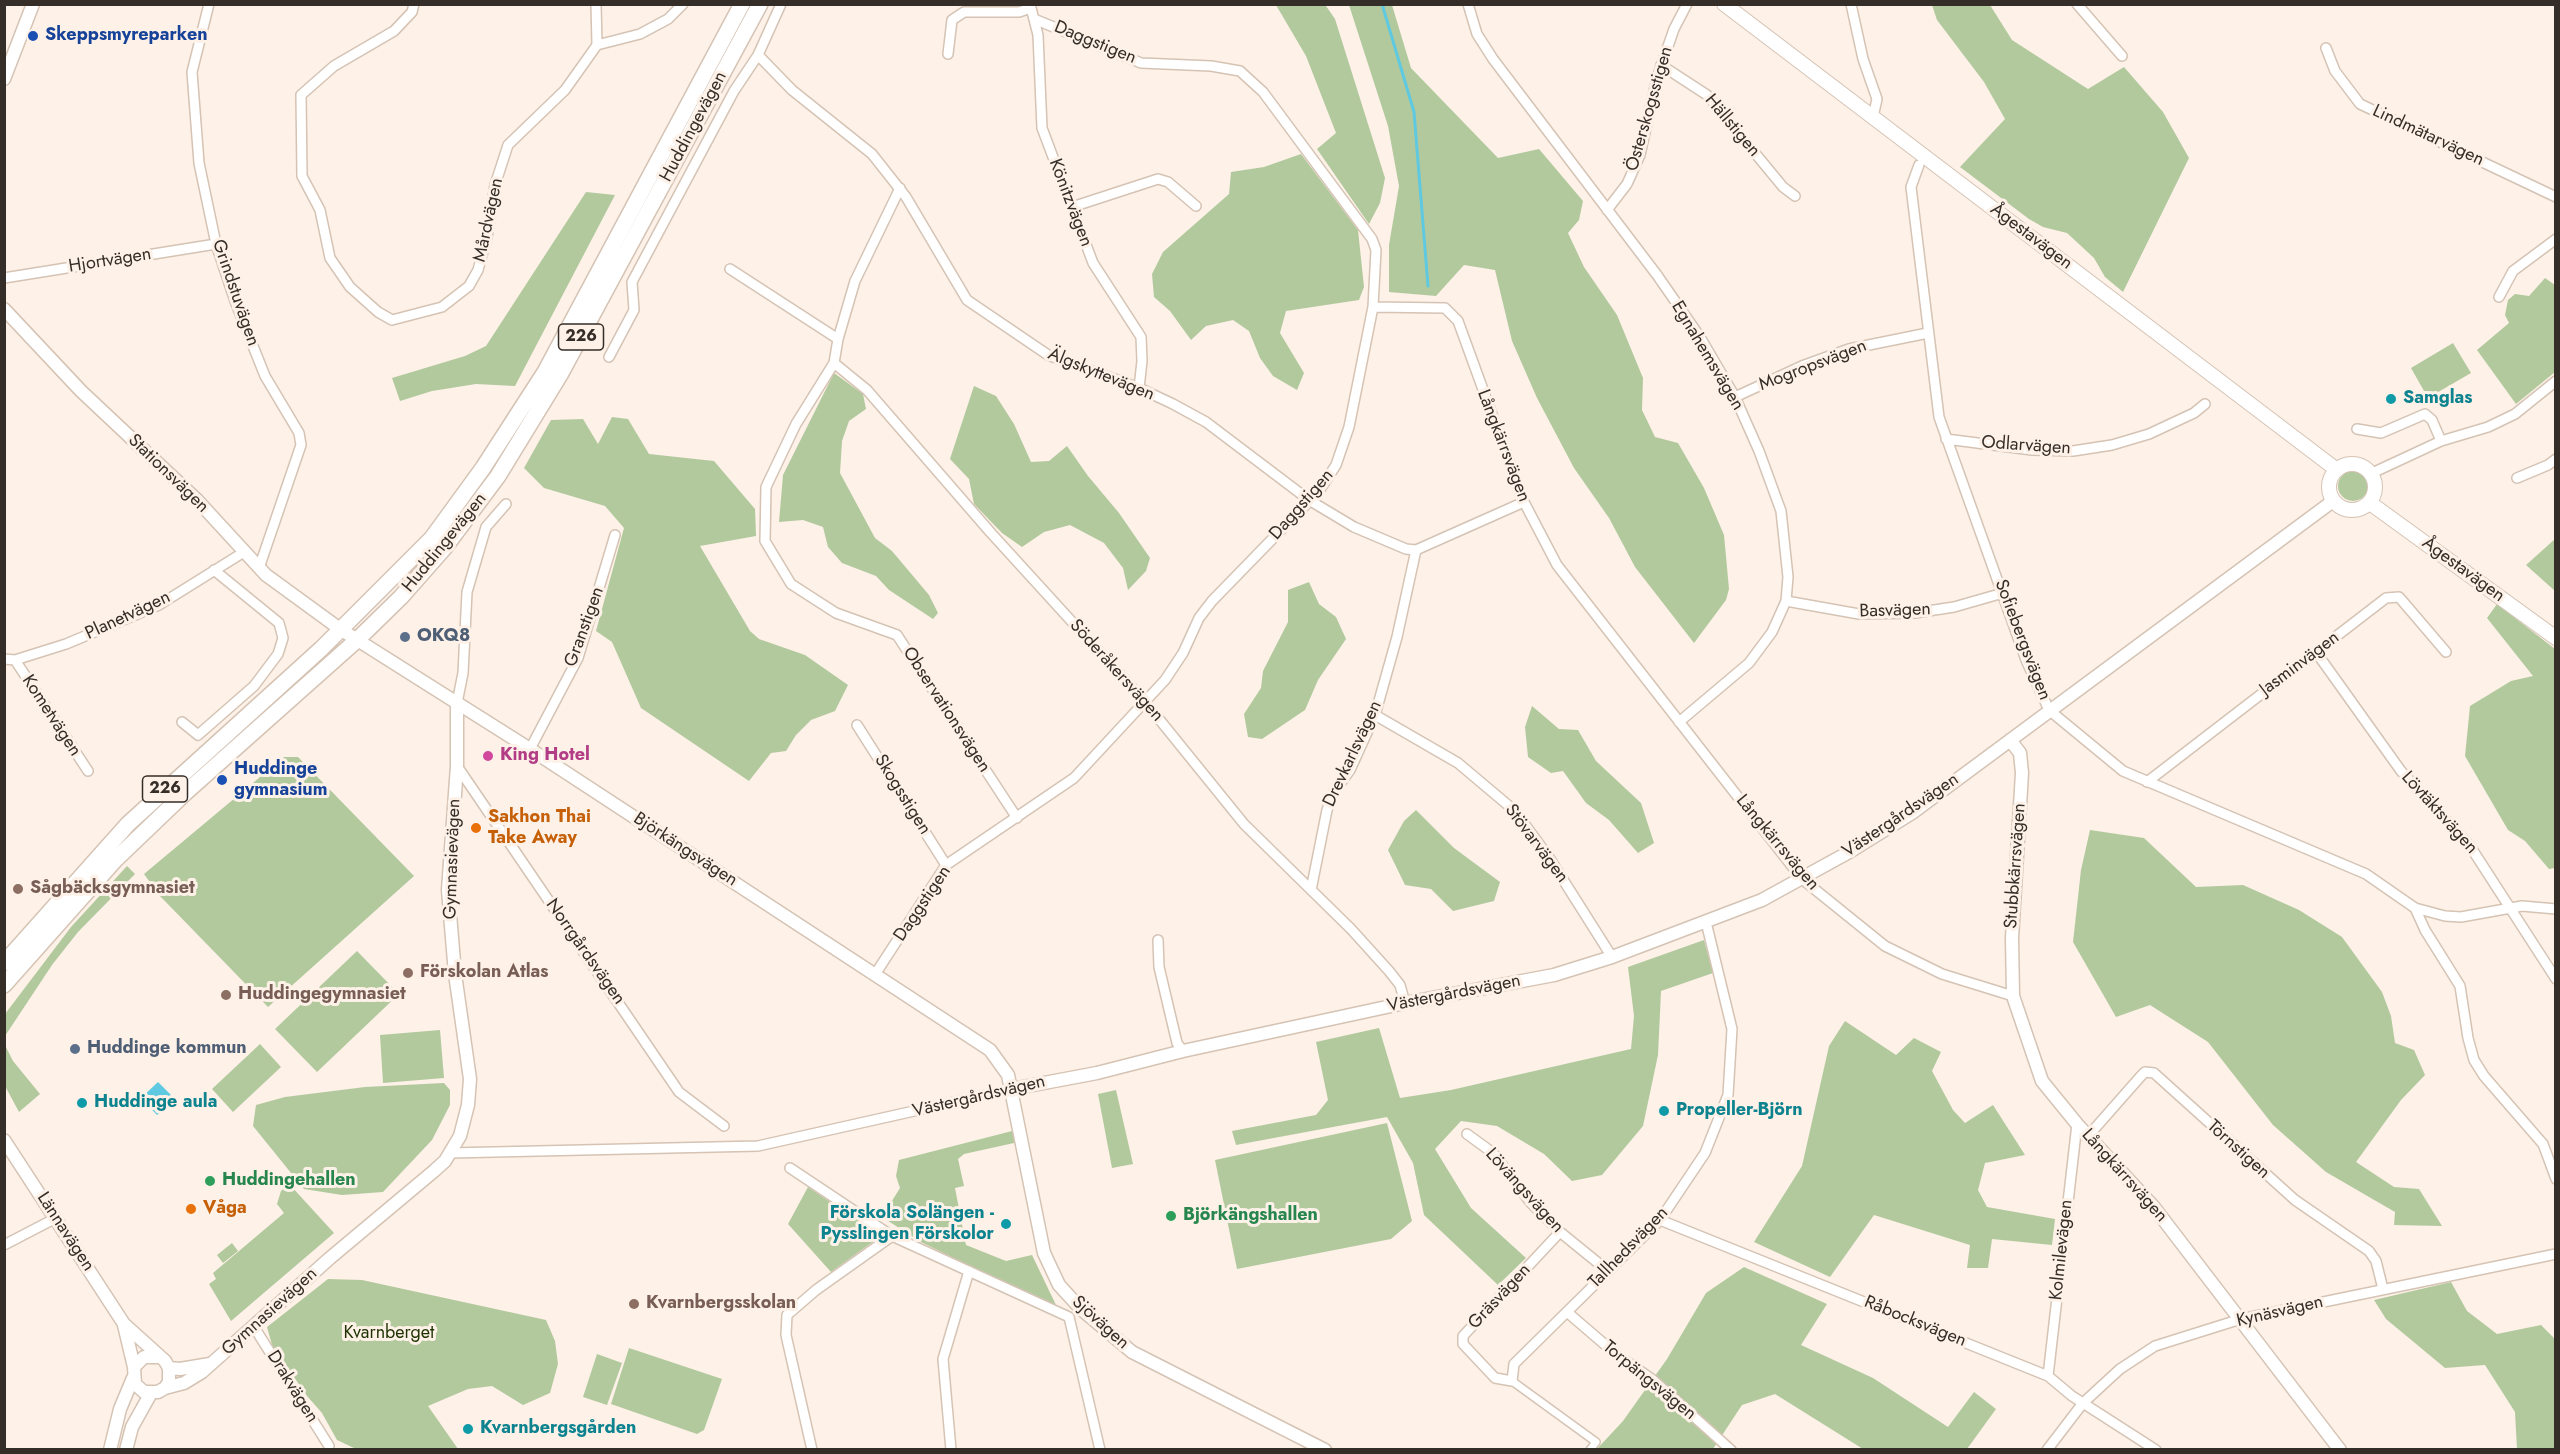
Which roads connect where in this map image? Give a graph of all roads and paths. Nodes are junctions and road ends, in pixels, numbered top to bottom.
1 (33, 4) edge
2 (209, 4) edge
3 (414, 4) edge
4 (596, 4) edge
5 (683, 4) edge
6 (742, 4) edge
7 (760, 4) edge
8 (781, 4) edge
9 (1468, 4) edge
10 (1687, 4) edge
11 (1724, 4) edge
12 (1851, 4) edge
13 (2079, 5) edge
14 (1031, 6) edge
15 (1034, 19) junction
16 (597, 45) junction
17 (2326, 48) dead end
18 (948, 54) dead end
19 (758, 55) junction
20 (2122, 56) dead end
21 (1661, 65) junction
22 (4, 79) edge
23 (1873, 117) junction
24 (1919, 165) dead end
25 (900, 188) junction
26 (1795, 196) dead end
27 (2556, 197) edge
28 (1196, 206) dead end
29 (1072, 207) junction
30 (1607, 210) junction
31 (2556, 239) edge
32 (216, 244) junction
33 (730, 269) dead end
34 (4, 278) edge
35 (2499, 297) dead end
36 (1373, 307) junction
37 (4, 309) edge
38 (1928, 333) junction
39 (838, 339) junction
40 (609, 357) dead end
41 (834, 363) junction
42 (2556, 381) edge
43 (1139, 388) junction
44 (1735, 398) junction
45 (2205, 404) dead end
46 (2356, 429) dead end
47 (1946, 439) junction
48 (2441, 441) junction
49 (2556, 459) edge
50 (2337, 470) junction
51 (2370, 474) junction
52 (2517, 478) dead end
53 (1309, 500) junction
54 (2333, 501) junction
55 (1524, 502) junction
56 (2370, 503) junction
57 (506, 504) dead end
58 (615, 535) dead end
59 (1416, 550) junction
60 (244, 552) junction
61 (259, 568) junction
62 (214, 570) junction
63 (2003, 593) junction
64 (1786, 601) junction
65 (340, 629) junction
66 (2556, 638) edge
67 (357, 639) junction
68 (2316, 652) junction
69 (2446, 652) dead end
70 (10, 660) edge
71 (457, 703) junction
72 (1146, 703) junction
73 (2049, 710) junction
74 (1375, 715) junction
75 (182, 722) dead end
76 (1679, 722) junction
77 (858, 725) dead end
78 (2010, 740) junction
79 (530, 749) junction
80 (457, 766) junction
81 (88, 771) dead end
82 (2147, 782) junction
83 (1017, 818) junction
84 (946, 865) junction
85 (1802, 879) junction
86 (1311, 890) junction
87 (2415, 908) junction
88 (2508, 908) junction
89 (2556, 909) edge
90 (1706, 922) junction
91 (1158, 940) dead end
92 (1612, 957) junction
93 (4, 963) edge
94 (876, 973) junction
95 (2556, 979) edge
96 (4, 985) edge
97 (2013, 996) junction
98 (1405, 1003) junction
99 (1183, 1051) junction
100 (1012, 1089) junction
101 (2077, 1124) junction
102 (724, 1126) dead end
103 (1467, 1134) dead end
104 (2089, 1135) junction
105 (4, 1140) edge
106 (450, 1153) junction
107 (790, 1168) dead end
108 (2556, 1179) edge
109 (1660, 1220) junction
110 (50, 1221) junction
111 (1560, 1232) junction
112 (892, 1236) junction
113 (4, 1245) edge
114 (2556, 1254) edge
115 (969, 1271) junction
116 (1608, 1272) junction
117 (2384, 1289) junction
118 (1567, 1312) junction
119 (2241, 1319) junction
120 (124, 1324) junction
121 (254, 1327) junction
122 (159, 1357) junction
123 (212, 1363) junction
124 (169, 1368) junction
125 (133, 1373) junction
126 (2048, 1376) junction
127 (1512, 1381) junction
128 (165, 1388) junction
129 (151, 1393) junction
130 (2083, 1403) junction
131 (329, 1446) dead end
132 (110, 1449) edge
133 (126, 1449) edge
134 (812, 1449) edge
135 (951, 1449) edge
136 (1100, 1449) edge
137 (1325, 1449) edge
138 (1590, 1449) edge
139 (1731, 1449) edge
140 (2047, 1449) edge
141 (2156, 1449) edge
142 (2340, 1449) edge

1 - 22 street
2 - 32 street, Grindstuvägen
3 - 16 street, Mårdvägen
4 - 16 street
5 - 16 street
6 - 65 main road, Huddingevägen / 226
7 - 67 main road, Huddingevägen / 226
8 - 19 street, Huddingevägen
9 - 30 street, Egnahemsvägen
10 - 21 street, Österskogsstigen
11 - 23 main road, Ågestavägen
12 - 23 street
13 - 20 street
14 - 15 street, Könitzvägen
14 - 18 street
15 - 29 street, Könitzvägen
15 - 36 street, Daggstigen
17 - 27 street, Lindmätarvägen
19 - 25 street, Älgskyttevägen
19 - 40 street, Huddingevägen
21 - 26 street, Hällstigen
21 - 30 street, Österskogsstigen
23 - 50 main road, Ågestavägen
24 - 38 street, Sofiebergsvägen
25 - 39 street
25 - 43 street, Älgskyttevägen
28 - 29 street
29 - 43 street, Könitzvägen
30 - 44 street, Egnahemsvägen
31 - 35 street
32 - 34 street, Hjortvägen
32 - 61 street, Grindstuvägen
33 - 39 street
36 - 53 street, Daggstigen
36 - 55 street, Långkärrsvägen
37 - 60 street, Stationsvägen
38 - 44 street, Mogropsvägen
38 - 47 street, Sofiebergsvägen
39 - 41 street
41 - 72 street, Söderåkersvägen
41 - 83 street, Observationsvägen
42 - 48 street
43 - 53 street, Älgskyttevägen
44 - 64 street, Egnahemsvägen
45 - 47 street, Odlarvägen
46 - 48 street
47 - 63 street, Sofiebergsvägen
48 - 51 street
49 - 52 street
50 - 51 main road
50 - 54 main road
51 - 56 main road
53 - 59 street, Älgskyttevägen
53 - 72 street, Daggstigen
54 - 56 main road
54 - 73 street, Västergårdsvägen
55 - 59 street
55 - 76 street, Långkärrsvägen
56 - 66 main road, Ågestavägen
57 - 71 street, Gymnasievägen
58 - 79 street, Granstigen
59 - 74 street, Drevkarlsvägen
60 - 61 street, Stationsvägen
60 - 62 street, Planetvägen
61 - 65 street, Stationsvägen
62 - 70 street, Planetvägen
62 - 75 street
63 - 64 street, Basvägen
63 - 73 street, Sofiebergsvägen
64 - 76 street, Egnahemsvägen
65 - 67 street, Björkängsvägen
65 - 93 main road, Huddingevägen / 226
67 - 71 street, Björkängsvägen
67 - 96 main road, Huddingevägen / 226
68 - 69 street, Jasminvägen
68 - 82 street, Jasminvägen
68 - 88 street, Lövtäktsvägen
70 - 81 street, Kometvägen
71 - 79 street, Björkängsvägen
71 - 80 street, Gymnasievägen
72 - 83 street, Daggstigen
72 - 86 street, Söderåkersvägen
73 - 78 street, Västergårdsvägen
73 - 82 street, Sofiebergsvägen
74 - 86 street, Drevkarlsvägen
74 - 92 street, Stövarvägen
76 - 85 street, Långkärrsvägen
77 - 84 street, Skogsstigen
78 - 85 street, Västergårdsvägen
78 - 97 street, Stubbkärrsvägen
79 - 94 street, Björkängsvägen
80 - 102 street, Norrgårdsvägen
80 - 106 street, Gymnasievägen
82 - 87 street, Sofiebergsvägen
83 - 84 street, Daggstigen
84 - 94 street, Daggstigen
85 - 90 street, Västergårdsvägen
85 - 97 street, Långkärrsvägen
86 - 98 street, Söderåkersvägen
87 - 88 street, Sofiebergsvägen
87 - 108 street
88 - 89 street, Sofiebergsvägen
88 - 95 street, Lövtäktsvägen
90 - 92 street, Västergårdsvägen
90 - 109 street, Tallhedsvägen
91 - 99 street
92 - 98 street, Västergårdsvägen
94 - 100 street, Björkängsvägen
97 - 101 street, Långkärrsvägen
98 - 99 street, Västergårdsvägen
99 - 100 street, Västergårdsvägen
100 - 106 street, Västergårdsvägen
100 - 137 street, Sjövägen
101 - 104 street, Långkärrsvägen
101 - 126 street, Kolmilevägen
103 - 111 street, Lövängsvägen
104 - 117 street, Törnstigen
104 - 119 street, Långkärrsvägen
105 - 110 street, Lännavägen
106 - 121 street, Gymnasievägen
107 - 112 street
109 - 116 street, Tallhedsvägen
109 - 126 street, Råbocksvägen
110 - 113 street
110 - 120 street, Lännavägen
111 - 116 street, Lövängsvägen
111 - 127 street, Gräsvägen
112 - 115 street
112 - 134 street
114 - 117 street, Kynäsvägen
115 - 135 street
115 - 136 street
116 - 118 street, Tallhedsvägen
117 - 119 street, Kynäsvägen
118 - 127 street, Tallhedsvägen
118 - 139 street, Torpängsvägen
119 - 130 street, Kynäsvägen
119 - 142 street, Långkärrsvägen
120 - 122 street, Lännavägen
120 - 125 street, Lännavägen
121 - 123 street, Gymnasievägen
121 - 131 street, Drakvägen
122 - 124 street
122 - 125 street
123 - 124 street, Gymnasievägen
123 - 128 street, Gymnasievägen
124 - 128 street
125 - 129 street
125 - 132 street
126 - 130 street, Råbocksvägen
127 - 138 street
128 - 129 street
129 - 133 street
130 - 140 street, Kynäsvägen
130 - 141 street, Råbocksvägen

